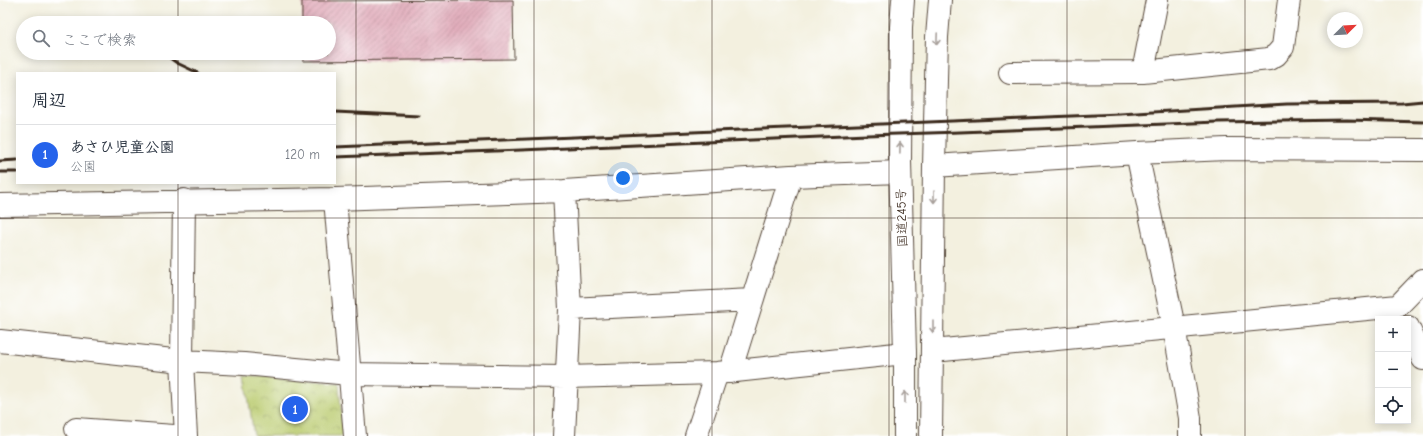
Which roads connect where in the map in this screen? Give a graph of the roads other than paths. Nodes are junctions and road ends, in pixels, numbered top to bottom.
1 (903, 0) edge
2 (940, 0) edge
3 (1157, 0) edge
4 (1289, 0) edge
5 (1142, 72) junction
6 (1010, 73) dead end
7 (1423, 150) edge
8 (1138, 153) junction
9 (934, 166) junction
10 (900, 172) junction
11 (791, 176) junction
12 (564, 191) junction
13 (335, 198) junction
14 (184, 200) junction
15 (0, 205) edge
16 (1423, 280) edge
17 (752, 300) junction
18 (570, 309) junction
19 (1401, 312) edge
20 (1174, 327) junction
21 (1411, 333) edge
22 (0, 341) edge
23 (932, 351) junction
24 (905, 353) junction
25 (1423, 359) edge
26 (182, 361) junction
27 (723, 372) junction
28 (349, 374) junction
29 (566, 377) junction
30 (76, 429) dead end
31 (174, 436) edge
32 (186, 436) edge
33 (355, 436) edge
34 (564, 436) edge
35 (696, 436) edge
36 (905, 436) edge
37 (931, 436) edge
38 (1190, 436) edge

10 -> 1 main road, 国道245号
2 -> 9 main road
3 - 5 main road
4 - 5 main road
5 - 6 main road
7 - 8 main road
8 - 9 main road
8 - 20 main road
9 -> 23 main road
10 - 11 main road
10 - 24 main road, 国道245号
11 - 12 main road
11 - 17 main road
12 - 13 main road
12 - 18 main road
13 - 14 main road
13 - 28 main road
14 - 15 main road
14 - 26 main road
16 - 19 main road
17 - 18 main road
17 - 27 main road
18 - 29 main road
19 - 20 main road
20 - 23 main road
20 - 38 main road
21 - 25 main road
22 - 26 main road
23 - 37 main road
24 - 27 main road
36 -> 24 main road, 国道245号
26 - 28 main road
26 - 32 main road
27 - 29 main road
27 - 35 main road
28 - 29 main road
28 - 33 main road
29 - 34 main road
30 - 31 main road

